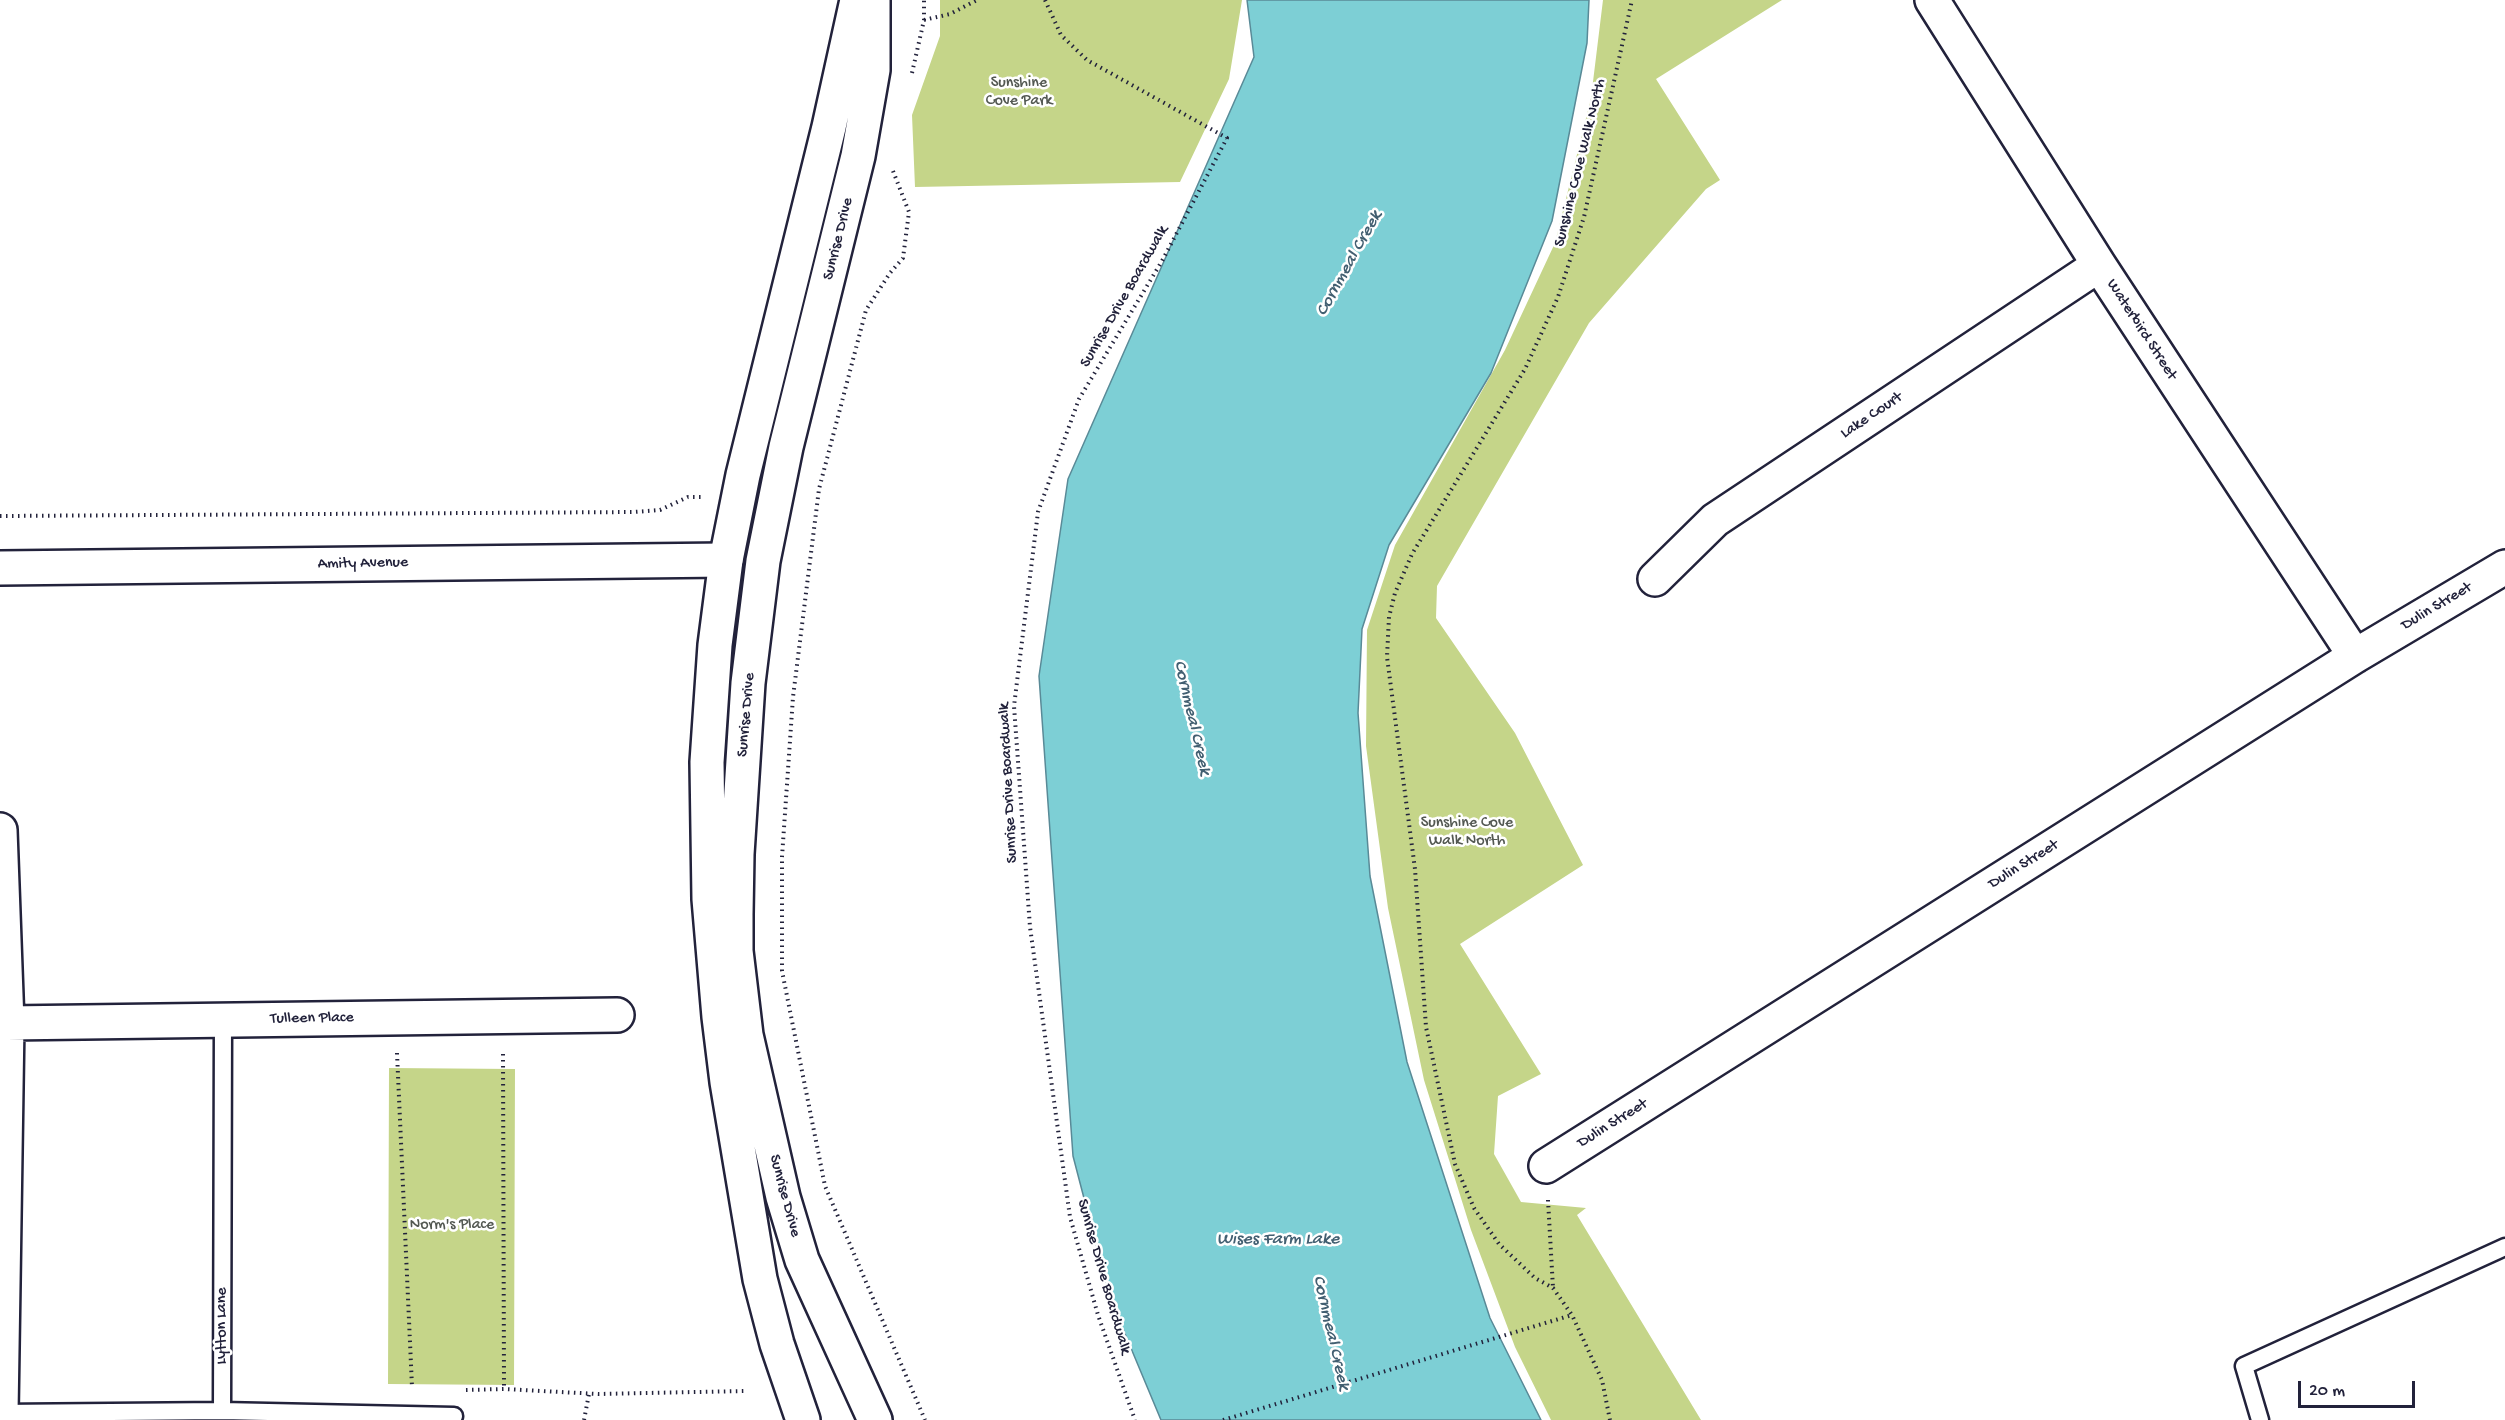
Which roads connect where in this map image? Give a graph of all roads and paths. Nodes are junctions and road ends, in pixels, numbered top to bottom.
1 (858, 0) edge
2 (873, 0) edge
3 (924, 0) edge
4 (977, 0) edge
5 (1045, 0) edge
6 (1632, 0) edge
7 (1932, 0) edge
8 (924, 20) junction
9 (912, 75) dead end
10 (891, 165) dead end
11 (850, 193) junction
12 (2099, 266) junction
13 (777, 336) junction
14 (703, 497) dead end
15 (0, 516) edge
16 (726, 560) junction
17 (763, 561) junction
18 (2505, 567) edge
19 (0, 568) edge
20 (1655, 579) dead end
21 (2355, 656) junction
22 (0, 830) edge
23 (617, 1016) dead end
24 (502, 1017) junction
25 (396, 1019) junction
26 (223, 1020) junction
27 (7, 1023) junction
28 (1546, 1166) joint
29 (2505, 1246) edge
30 (1553, 1288) junction
31 (1572, 1315) junction
32 (504, 1389) junction
33 (458, 1390) dead end
34 (412, 1391) dead end
35 (744, 1391) dead end
36 (589, 1394) junction
37 (222, 1411) junction
38 (1, 1413) edge
39 (454, 1416) dead end
40 (584, 1420) edge
41 (803, 1420) edge
42 (875, 1420) edge
43 (925, 1420) edge
44 (1135, 1420) edge
45 (1223, 1420) edge
46 (1610, 1420) edge
47 (2260, 1420) edge

1 - 13 street, Sunrise Drive
2 - 11 street, Sunrise Drive
3 - 8 path
4 - 8 path
5 - 44 path, Sunrise Drive Boardwalk
6 - 30 path, Sunshine Cove Walk North
7 - 12 street, Waterbird Street
8 - 9 path
10 - 43 path
11 - 13 street
11 - 17 street, Sunrise Drive
12 - 20 street, Lake Court
12 - 21 street, Waterbird Street
13 - 16 street, Sunrise Drive
14 - 15 path
16 - 17 street, Amity Avenue
16 - 19 street, Amity Avenue
16 - 41 street, Sunrise Drive
17 - 42 street, Sunrise Drive
18 - 21 street, Dulin Street
21 - 28 street, Dulin Street
22 - 27 street
23 - 24 street, Tulleen Place
24 - 25 street, Tulleen Place
24 - 32 path
25 - 26 street, Tulleen Place
25 - 34 path
26 - 27 street, Tulleen Place
26 - 37 lane, Lytton Lane
27 - 38 street
28 - 30 path
29 - 47 lane
30 - 31 path, Sunshine Cove Walk North
31 - 45 path
31 - 46 path, Sunshine Cove Walk North
32 - 33 path
32 - 36 path
35 - 36 path
36 - 40 path
37 - 38 lane
37 - 39 lane

